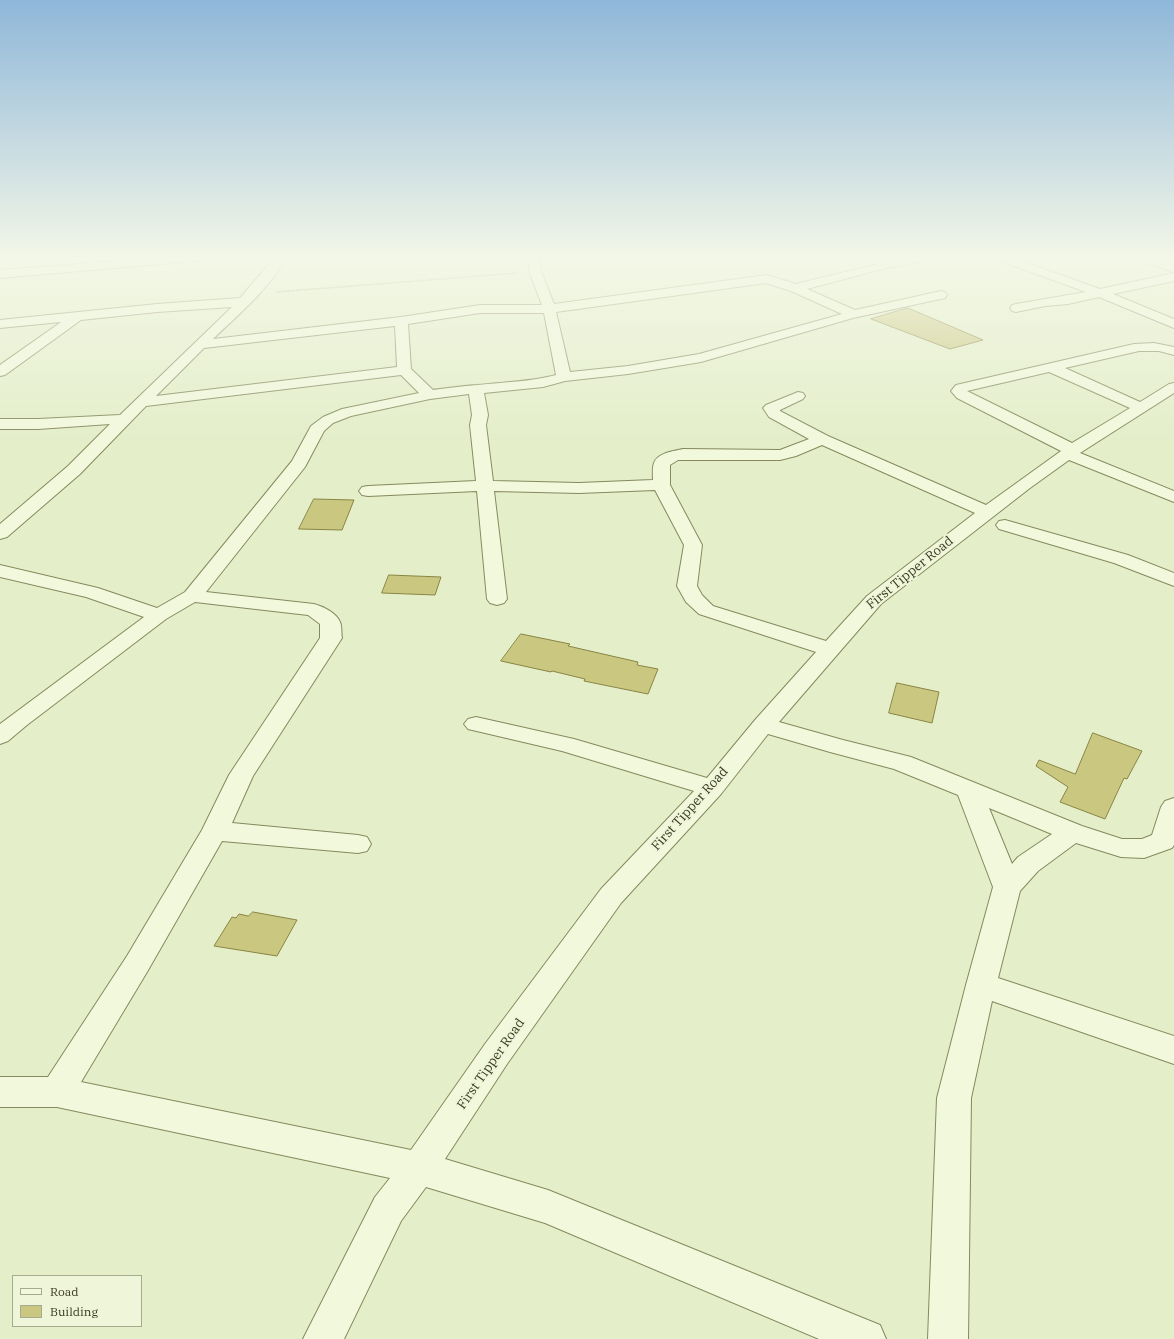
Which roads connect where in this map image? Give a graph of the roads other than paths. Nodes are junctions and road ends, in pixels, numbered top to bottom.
1 (51, 319) edge
2 (73, 319) edge
3 (225, 319) edge
4 (411, 319) edge
5 (552, 319) edge
6 (834, 319) edge
7 (1163, 319) edge
8 (401, 321) junction
9 (25, 322) junction
10 (0, 324) edge
11 (1174, 324) edge
12 (204, 340) junction
13 (1174, 351) edge
14 (24, 354) junction
15 (0, 361) edge
16 (1050, 367) junction
17 (404, 370) junction
18 (0, 372) edge
19 (564, 377) junction
20 (1174, 387) edge
21 (476, 389) junction
22 (430, 396) junction
23 (798, 396) dead end
24 (141, 402) junction
25 (1142, 408) junction
26 (124, 419) junction
27 (0, 424) edge
28 (822, 439) junction
29 (1071, 452) junction
30 (661, 485) junction
31 (484, 486) junction
32 (368, 491) dead end
33 (1174, 497) edge
34 (996, 518) junction
35 (0, 534) edge
36 (0, 571) edge
37 (1174, 580) edge
38 (192, 596) junction
39 (497, 599) dead end
40 (159, 615) junction
41 (830, 649) junction
42 (476, 724) dead end
43 (763, 725) junction
44 (0, 736) edge
45 (712, 788) junction
46 (969, 790) junction
47 (1174, 807) edge
48 (215, 831) junction
49 (1073, 832) junction
50 (358, 844) dead end
51 (1007, 887) junction
52 (981, 985) junction
53 (1174, 1050) edge
54 (0, 1092) edge
55 (57, 1092) junction
56 (419, 1168) junction
57 (323, 1339) edge
58 (866, 1339) edge
59 (948, 1339) edge

1 - 9 street
2 - 14 street
3 - 12 street
4 - 8 street
5 - 19 street
6 - 19 street
7 - 11 street
8 - 12 street
8 - 17 street
9 - 10 street
9 - 14 street
12 - 24 street
13 - 16 street
14 - 15 street
14 - 18 street
16 - 25 street
16 - 29 street
17 - 22 street
17 - 24 street
19 - 21 street
20 - 25 street, First Tipper Road
21 - 22 street
21 - 31 street
22 - 38 street
23 - 28 street
24 - 26 street
25 - 29 street, First Tipper Road
26 - 27 street
26 - 35 street
28 - 30 street
28 - 34 street
29 - 33 street
29 - 34 street, First Tipper Road
30 - 31 street
30 - 41 street
31 - 32 street
31 - 39 street
34 - 37 street
34 - 41 street, First Tipper Road
36 - 40 street
38 - 40 street
38 - 48 street
40 - 44 street
41 - 43 street, First Tipper Road
42 - 45 street
43 - 45 street, First Tipper Road
43 - 46 street
45 - 56 street, First Tipper Road
46 - 49 street
46 - 51 street
47 - 49 street
48 - 50 street
48 - 55 street
49 - 51 street
51 - 52 street
52 - 53 street
52 - 59 street
54 - 55 street
55 - 56 street
56 - 57 street, First Tipper Road
56 - 58 street

